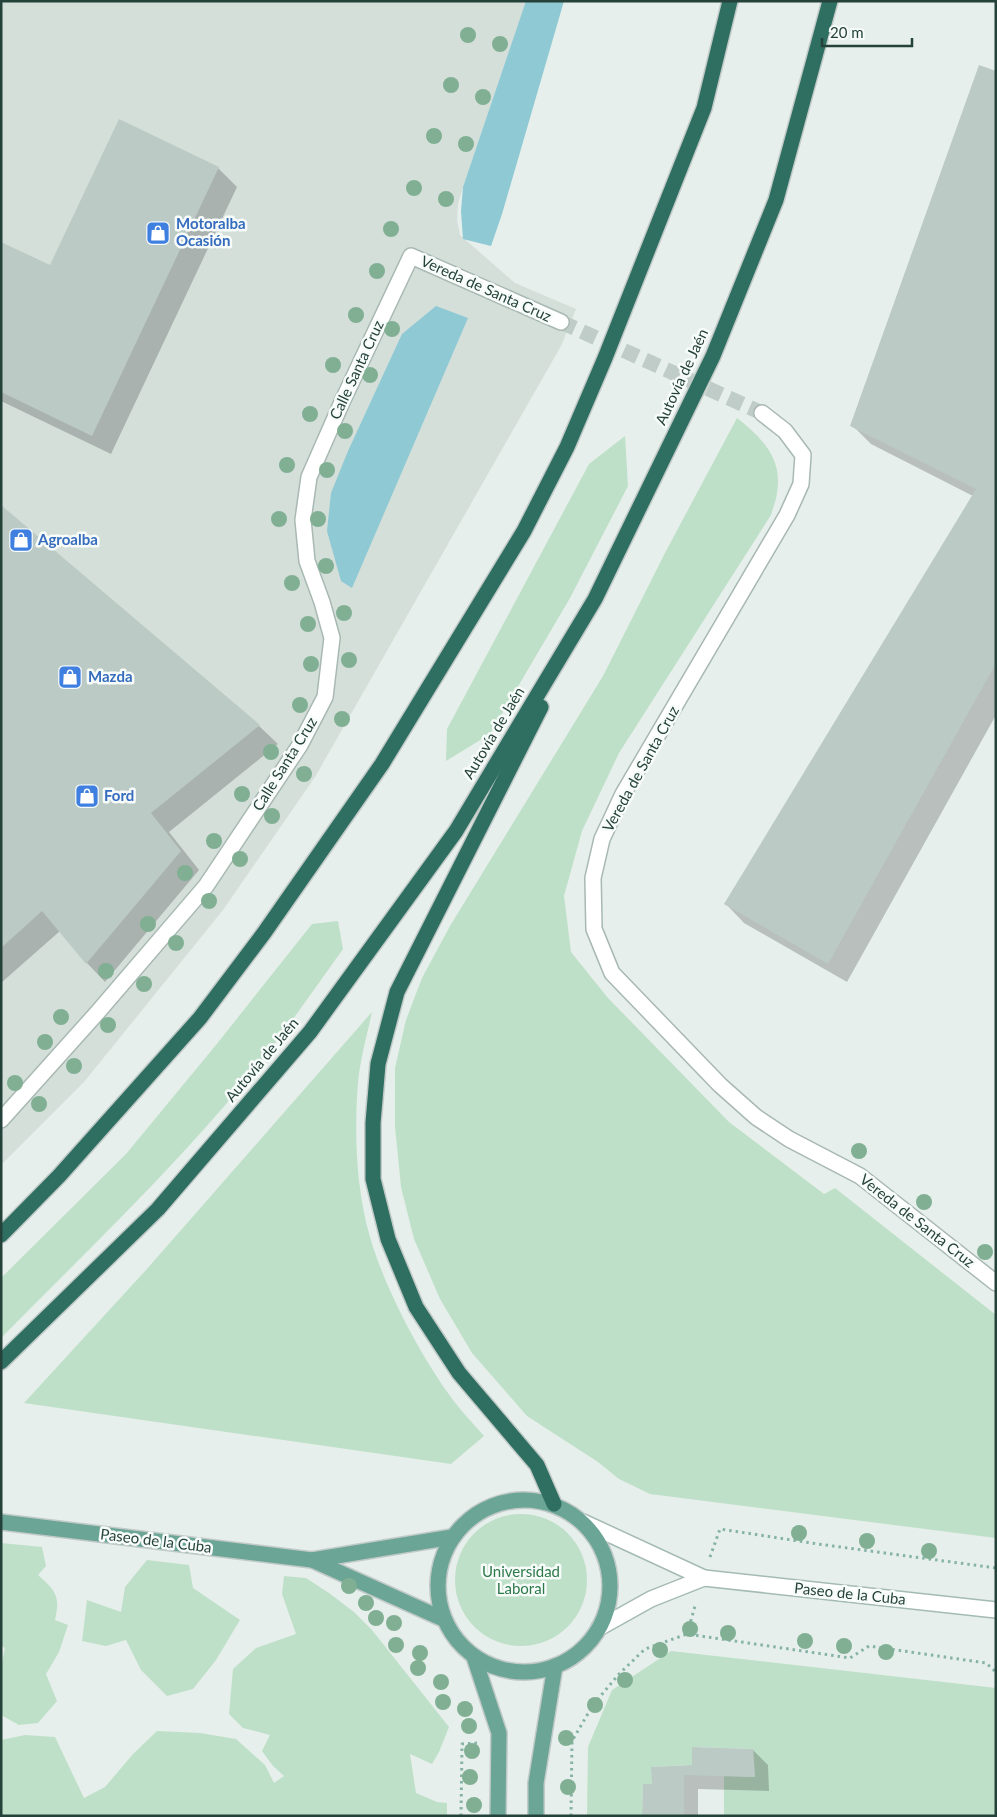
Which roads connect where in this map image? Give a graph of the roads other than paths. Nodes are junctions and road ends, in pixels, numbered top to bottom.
1 (730, 1) edge
2 (829, 4) edge
3 (411, 256) joint
4 (561, 322) tunnel mouth
5 (762, 413) tunnel mouth
6 (595, 599) junction
7 (1, 1120) edge
8 (1, 1235) edge
9 (996, 1283) edge
10 (1, 1362) edge
11 (554, 1504) junction
12 (1, 1522) edge
13 (583, 1522) junction
14 (452, 1537) junction
15 (312, 1560) junction
16 (704, 1578) junction
17 (996, 1610) edge
18 (443, 1619) junction
19 (599, 1628) junction
20 (474, 1657) junction
21 (555, 1666) junction
22 (498, 1816) edge
23 (536, 1816) edge

1 - 8 highway
2 - 6 highway, Autovía de Jaén
3 - 4 street, Vereda de Santa Cruz
3 - 7 street, Calle Santa Cruz
5 - 9 street, Vereda de Santa Cruz
6 - 10 highway, Autovía de Jaén
6 - 11 highway
11 - 13 main road
11 - 14 main road
12 - 15 main road, Paseo de la Cuba
13 - 16 street
13 - 19 main road
14 - 15 main road, Paseo de la Cuba
14 - 18 main road
15 - 18 main road, Paseo de la Cuba
16 - 17 street, Paseo de la Cuba
16 - 19 street
18 - 20 main road
19 - 21 main road
20 - 21 main road
20 - 22 main road
21 - 23 main road

